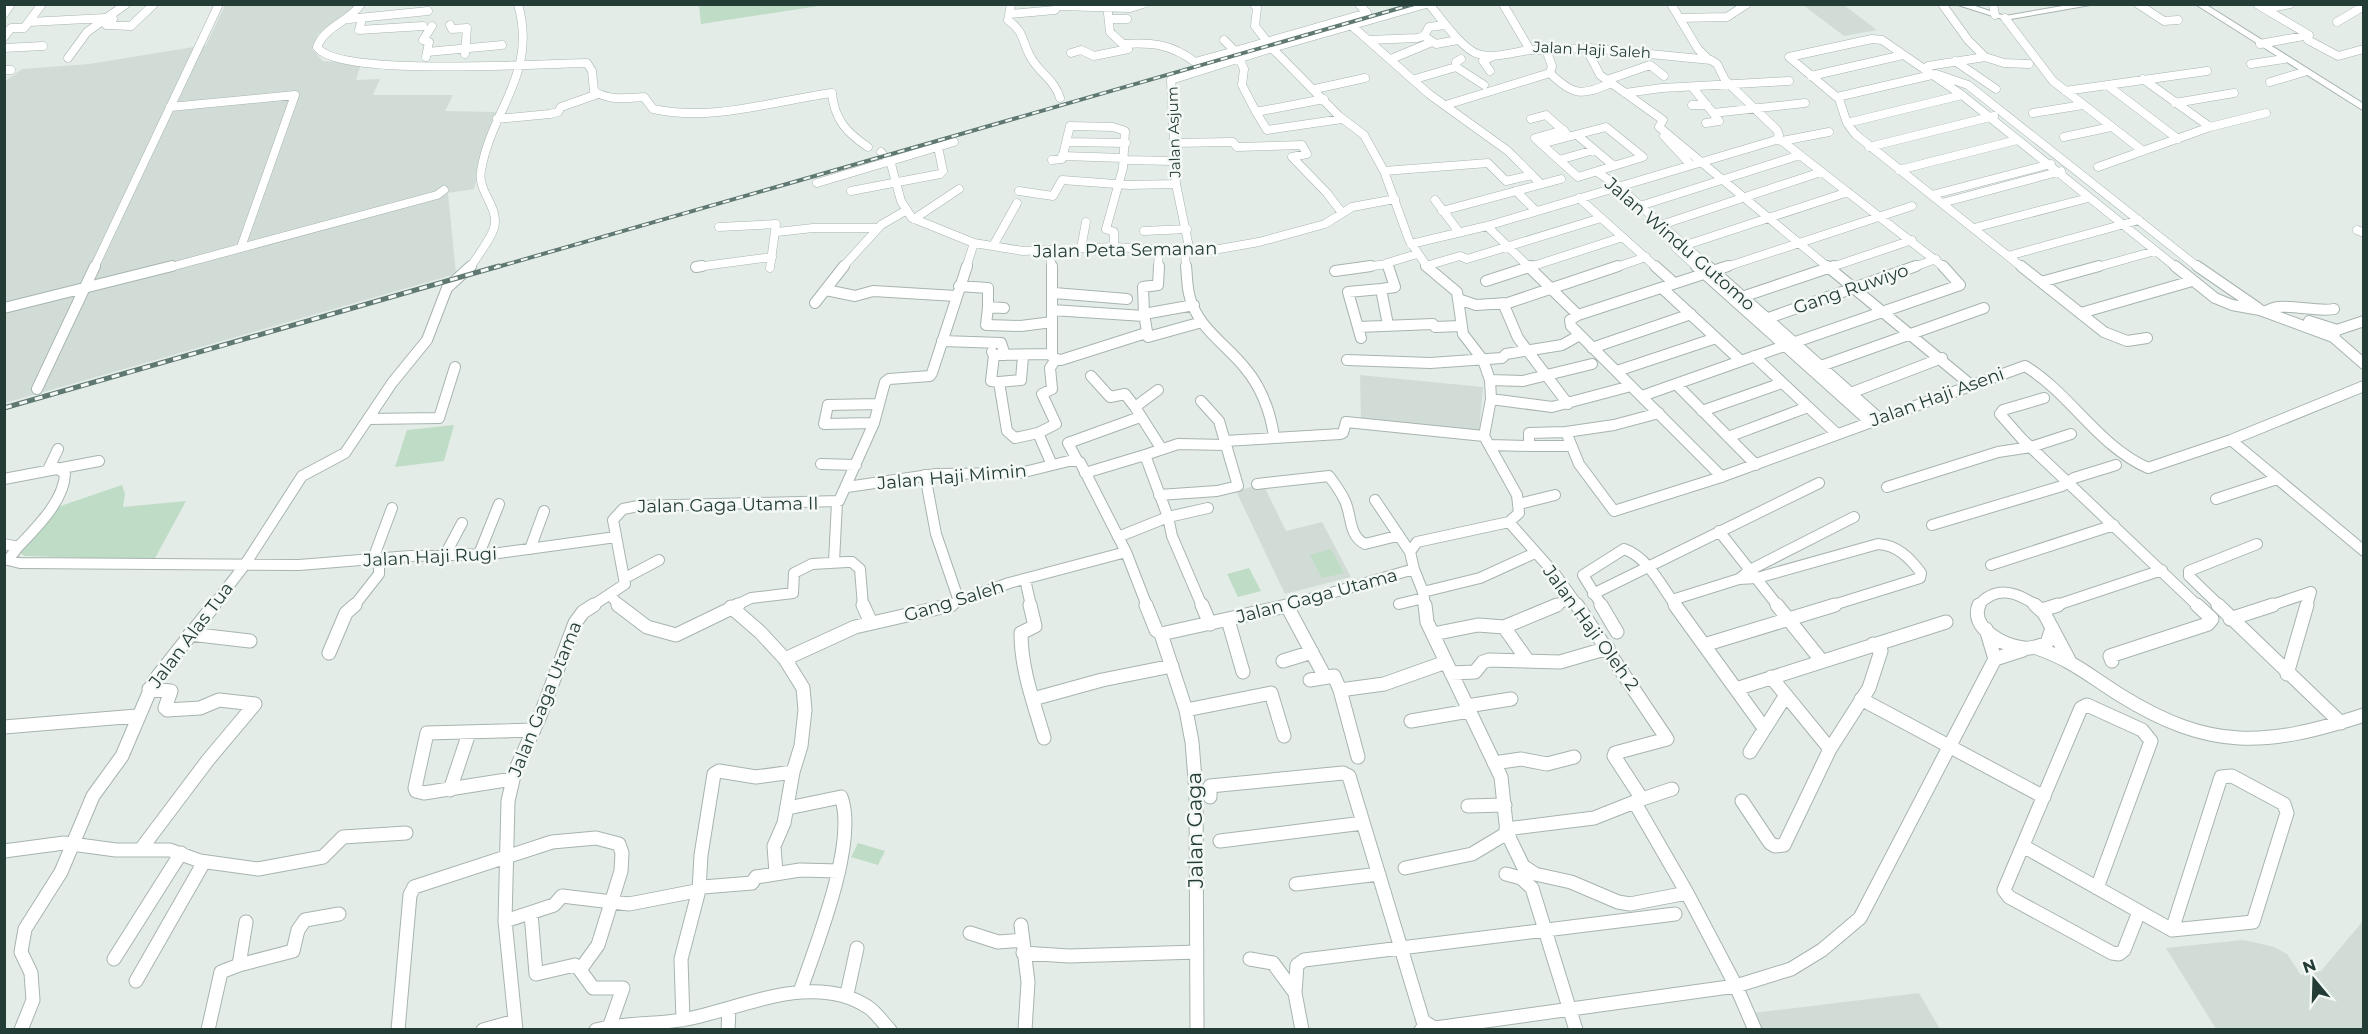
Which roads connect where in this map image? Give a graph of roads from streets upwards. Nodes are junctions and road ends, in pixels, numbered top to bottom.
1 (11, 4) edge
2 (42, 4) edge
3 (126, 4) edge
4 (154, 4) edge
5 (219, 4) edge
6 (360, 4) edge
7 (519, 4) edge
8 (1011, 4) edge
9 (1143, 4) edge
10 (1254, 4) edge
11 (1359, 4) edge
12 (1427, 4) edge
13 (1503, 4) edge
14 (1671, 4) edge
15 (1747, 4) edge
16 (1942, 4) edge
17 (1959, 4) edge
18 (1993, 4) edge
19 (2092, 4) edge
20 (2138, 4) edge
21 (2199, 4) edge
22 (2257, 4) edge
23 (2290, 4) edge
24 (1058, 5) edge
25 (1108, 6) edge
26 (2364, 6) edge
27 (429, 8) edge
28 (2265, 9) junction
29 (4, 14) edge
30 (1010, 14) junction
31 (1995, 15) junction
32 (105, 18) junction
33 (1680, 18) junction
34 (2005, 18) junction
35 (362, 19) junction
36 (1109, 19) junction
37 (1127, 19) dead end
38 (349, 20) junction
39 (2178, 20) dead end
40 (29, 22) junction
41 (2337, 22) dead end
42 (450, 25) dead end
43 (1445, 25) junction
44 (423, 26) junction
45 (1352, 26) junction
46 (1424, 36) junction
47 (4, 37) edge
48 (1224, 40) dead end
49 (1369, 40) junction
50 (1458, 40) junction
51 (2308, 40) dead end
52 (1432, 42) junction
53 (2260, 44) junction
54 (502, 45) dead end
55 (1269, 45) junction
56 (43, 46) dead end
57 (4, 48) edge
58 (466, 48) junction
59 (1127, 48) junction
60 (1586, 48) junction
61 (2364, 49) edge
62 (1530, 50) junction
63 (1546, 50) junction
64 (428, 52) junction
65 (1071, 53) dead end
66 (1237, 55) junction
67 (1494, 55) junction
68 (1903, 55) junction
69 (1985, 57) junction
70 (68, 58) dead end
71 (1707, 58) junction
72 (1390, 59) junction
73 (2284, 59) junction
74 (1954, 61) junction
75 (423, 64) junction
76 (462, 64) junction
77 (521, 64) junction
78 (2029, 64) dead end
79 (2252, 64) dead end
80 (1928, 66) dead end
81 (1490, 71) dead end
82 (2207, 71) dead end
83 (2304, 72) junction
84 (1550, 73) junction
85 (1933, 75) junction
86 (1664, 76) dead end
87 (1811, 76) junction
88 (1365, 78) dead end
89 (1415, 79) junction
90 (2143, 80) junction
91 (1789, 81) dead end
92 (1609, 82) junction
93 (2270, 82) dead end
94 (1484, 85) dead end
95 (1729, 85) junction
96 (2108, 85) junction
97 (1693, 88) junction
98 (1315, 89) junction
99 (1996, 89) dead end
100 (2065, 91) junction
101 (1625, 93) junction
102 (2234, 93) dead end
103 (598, 94) junction
104 (1962, 95) junction
105 (1837, 97) junction
106 (1060, 98) dead end
107 (1324, 99) junction
108 (1805, 103) dead end
109 (2175, 103) junction
110 (1446, 105) junction
111 (1692, 105) dead end
112 (1707, 105) junction
113 (2083, 105) junction
114 (170, 107) junction
115 (2364, 108) edge
116 (1758, 109) junction
117 (1256, 112) junction
118 (1713, 113) junction
119 (2006, 113) junction
120 (2033, 113) dead end
121 (2266, 113) dead end
122 (1990, 117) junction
123 (1531, 118) dead end
124 (497, 119) junction
125 (1342, 119) junction
126 (1706, 123) dead end
127 (1847, 123) junction
128 (2111, 126) junction
129 (2210, 127) junction
130 (1267, 130) junction
131 (1564, 130) junction
132 (1829, 132) dead end
133 (1669, 134) junction
134 (1574, 136) junction
135 (2064, 137) dead end
136 (2178, 138) junction
137 (2017, 140) junction
138 (1779, 141) junction
139 (954, 142) dead end
140 (1067, 142) junction
141 (1174, 142) junction
142 (1126, 143) junction
143 (1541, 144) junction
144 (1278, 146) junction
145 (868, 147) dead end
146 (938, 147) junction
147 (1869, 147) junction
148 (1594, 150) junction
149 (2143, 151) junction
150 (881, 152) dead end
151 (1800, 155) junction
152 (1062, 156) junction
153 (1124, 159) junction
154 (1052, 160) dead end
155 (1559, 160) junction
156 (2066, 160) junction
157 (1174, 161) junction
158 (1701, 161) junction
159 (890, 162) junction
160 (1690, 164) junction
161 (2048, 165) junction
162 (1614, 166) junction
163 (2098, 167) dead end
164 (2075, 168) junction
165 (1899, 170) junction
166 (1384, 171) junction
167 (1597, 172) junction
168 (1821, 172) junction
169 (2057, 172) junction
170 (1532, 176) junction
171 (1561, 179) dead end
172 (1724, 181) junction
173 (817, 183) dead end
174 (897, 183) junction
175 (1119, 184) junction
176 (1176, 184) junction
177 (1541, 184) junction
178 (1614, 187) junction
179 (958, 189) dead end
180 (444, 190) dead end
181 (1516, 190) junction
182 (851, 191) dead end
183 (1019, 191) dead end
184 (1848, 192) junction
185 (1932, 195) junction
186 (1579, 198) junction
187 (1745, 198) junction
188 (2088, 198) junction
189 (1395, 199) junction
190 (1435, 200) dead end
191 (1017, 203) dead end
192 (1942, 203) junction
193 (1640, 206) junction
194 (1912, 206) dead end
195 (905, 211) junction
196 (1442, 211) junction
197 (1536, 211) junction
198 (1342, 213) junction
199 (1881, 216) junction
200 (1601, 218) junction
201 (1770, 218) junction
202 (914, 219) junction
203 (2139, 220) junction
204 (1086, 222) dead end
205 (1661, 225) junction
206 (2121, 225) junction
207 (1488, 226) junction
208 (719, 227) dead end
209 (876, 228) junction
210 (1974, 228) junction
211 (1187, 229) junction
212 (1144, 231) dead end
213 (777, 232) junction
214 (1459, 232) junction
215 (1623, 237) junction
216 (1912, 240) junction
217 (1676, 242) junction
218 (974, 243) junction
219 (1800, 243) junction
220 (1411, 244) junction
221 (993, 246) junction
222 (1114, 247) junction
223 (1506, 247) junction
224 (242, 248) junction
225 (1081, 248) junction
226 (1159, 250) junction
227 (2155, 251) junction
228 (1049, 252) junction
229 (1187, 252) junction
230 (1417, 254) junction
231 (2008, 256) junction
232 (772, 257) junction
233 (1646, 257) junction
234 (1936, 259) junction
235 (1387, 264) junction
236 (1426, 266) junction
237 (1829, 266) junction
238 (696, 267) dead end
239 (770, 268) dead end
240 (1528, 268) junction
241 (1335, 271) dead end
242 (1707, 272) junction
243 (1486, 281) dead end
244 (2192, 281) junction
245 (2041, 282) junction
246 (1674, 283) junction
247 (1662, 288) junction
248 (1855, 288) junction
249 (1381, 289) junction
250 (84, 290) junction
251 (826, 290) junction
252 (1552, 290) junction
253 (957, 291) junction
254 (1054, 293) junction
255 (1742, 297) junction
256 (1127, 298) dead end
257 (1458, 299) junction
258 (815, 303) dead end
259 (1503, 303) junction
260 (1194, 305) junction
261 (988, 307) junction
262 (4, 308) edge
263 (1004, 308) dead end
264 (1984, 308) dead end
265 (2334, 309) dead end
266 (1052, 310) junction
267 (1884, 311) junction
268 (2263, 311) junction
269 (2081, 313) junction
270 (1691, 314) junction
271 (1144, 315) junction
272 (1578, 315) junction
273 (1762, 320) junction
274 (2364, 321) edge
275 (1052, 322) junction
276 (1202, 322) junction
277 (1388, 325) junction
278 (1461, 326) junction
279 (1358, 327) junction
280 (1146, 333) junction
281 (1911, 333) junction
282 (2335, 333) junction
283 (1580, 335) junction
284 (1361, 338) dead end
285 (1716, 338) junction
286 (2147, 338) dead end
287 (942, 341) junction
288 (1789, 344) junction
289 (1592, 348) junction
290 (1528, 352) junction
291 (999, 355) junction
292 (1023, 356) junction
293 (1754, 356) junction
294 (1054, 357) junction
295 (1942, 358) junction
296 (1347, 360) dead end
297 (1484, 360) junction
298 (1741, 361) junction
299 (1592, 364) dead end
300 (2364, 364) edge
301 (1821, 366) junction
302 (455, 367) dead end
303 (1617, 371) junction
304 (1091, 376) dead end
305 (1545, 376) junction
306 (1490, 380) junction
307 (999, 382) junction
308 (1782, 383) junction
309 (1677, 385) junction
310 (1971, 385) junction
311 (1631, 386) junction
312 (2364, 386) edge
313 (37, 389) dead end
314 (1158, 390) dead end
315 (1846, 395) junction
316 (1642, 396) junction
317 (2044, 398) dead end
318 (1491, 399) junction
319 (1201, 401) dead end
320 (879, 404) junction
321 (1568, 404) junction
322 (1808, 407) junction
323 (1702, 411) junction
324 (1137, 412) junction
325 (1659, 413) junction
326 (368, 419) junction
327 (1875, 420) junction
328 (874, 423) junction
329 (1566, 432) junction
330 (1038, 433) junction
331 (1837, 434) junction
332 (2071, 434) dead end
333 (1274, 436) junction
334 (1728, 437) junction
335 (2022, 439) junction
336 (1487, 440) junction
337 (2231, 440) junction
338 (1225, 443) junction
339 (1529, 446) junction
340 (1571, 446) junction
341 (2031, 447) junction
342 (1161, 448) junction
343 (58, 449) dead end
344 (1998, 452) junction
345 (1145, 455) junction
346 (1077, 460) junction
347 (99, 461) dead end
348 (821, 464) dead end
349 (856, 465) junction
350 (1052, 465) junction
351 (1756, 465) junction
352 (2116, 465) dead end
353 (53, 469) junction
354 (1085, 473) junction
355 (925, 475) junction
356 (1719, 477) junction
357 (4, 479) edge
358 (2277, 479) junction
359 (2068, 482) junction
360 (1819, 483) dead end
361 (1257, 484) dead end
362 (847, 487) junction
363 (1887, 487) dead end
364 (1159, 495) junction
365 (1555, 495) dead end
366 (2216, 499) dead end
367 (1375, 500) dead end
368 (837, 502) junction
369 (499, 504) dead end
370 (1519, 504) junction
371 (393, 508) dead end
372 (1208, 508) dead end
373 (544, 511) dead end
374 (1168, 517) junction
375 (1854, 518) dead end
376 (1509, 522) junction
377 (462, 523) dead end
378 (1932, 525) dead end
379 (2114, 525) junction
380 (1719, 531) junction
381 (1397, 536) junction
382 (616, 537) junction
383 (1118, 537) junction
384 (4, 544) edge
385 (2257, 544) dead end
386 (18, 547) junction
387 (530, 549) junction
388 (2364, 551) edge
389 (1126, 552) junction
390 (1410, 552) junction
391 (1535, 553) junction
392 (479, 554) junction
393 (444, 555) junction
394 (376, 559) junction
395 (659, 560) dead end
396 (834, 562) junction
397 (1991, 565) dead end
398 (244, 566) junction
399 (1648, 567) junction
400 (1414, 569) junction
401 (2162, 570) junction
402 (1754, 574) junction
403 (624, 579) junction
404 (1025, 579) junction
405 (1593, 594) junction
406 (610, 595) junction
407 (1423, 595) junction
408 (1572, 598) junction
409 (1672, 600) junction
410 (959, 601) junction
411 (1399, 604) dead end
412 (1287, 606) junction
413 (731, 607) junction
414 (2043, 610) junction
415 (1788, 618) junction
416 (2230, 619) junction
417 (1228, 620) junction
418 (1946, 622) dead end
419 (871, 623) junction
420 (1210, 624) junction
421 (1504, 627) junction
422 (2052, 628) junction
423 (1986, 629) junction
424 (1617, 632) dead end
425 (190, 634) junction
426 (1161, 634) junction
427 (1433, 634) junction
428 (250, 641) dead end
429 (1874, 644) junction
430 (1704, 645) junction
431 (1608, 648) junction
432 (2033, 648) junction
433 (1312, 652) junction
434 (329, 653) dead end
435 (785, 659) junction
436 (1995, 659) junction
437 (1821, 660) junction
438 (2069, 660) junction
439 (1283, 661) dead end
440 (1528, 661) junction
441 (2112, 662) dead end
442 (1172, 666) junction
443 (1448, 668) junction
444 (1243, 672) dead end
445 (2287, 674) junction
446 (1325, 677) junction
447 (1771, 677) junction
448 (1310, 681) dead end
449 (149, 689) junction
450 (1736, 689) junction
451 (1340, 690) junction
452 (1786, 695) junction
453 (1033, 699) junction
454 (1511, 699) dead end
455 (1861, 699) junction
456 (1468, 709) junction
457 (1186, 710) junction
458 (2364, 715) edge
459 (137, 716) junction
460 (1412, 721) dead end
461 (2340, 723) junction
462 (4, 727) edge
463 (1764, 728) junction
464 (534, 730) junction
465 (469, 733) junction
466 (1284, 736) dead end
467 (1044, 738) dead end
468 (1951, 747) junction
469 (1830, 749) junction
470 (1750, 752) dead end
471 (1358, 757) dead end
472 (1574, 757) dead end
473 (1494, 763) junction
474 (793, 772) junction
475 (512, 779) junction
476 (1210, 787) dead end
477 (1672, 789) dead end
478 (450, 790) junction
479 (2044, 797) junction
480 (1638, 801) junction
481 (1742, 801) dead end
482 (1505, 805) junction
483 (1468, 806) dead end
484 (788, 808) junction
485 (1363, 823) junction
486 (1507, 831) junction
487 (406, 833) dead end
488 (1220, 841) dead end
489 (72, 845) junction
490 (2023, 846) junction
491 (141, 849) junction
492 (4, 851) edge
493 (181, 852) junction
494 (505, 857) junction
495 (204, 862) junction
496 (1405, 868) dead end
497 (838, 871) junction
498 (776, 873) junction
499 (1506, 873) dead end
500 (1379, 874) junction
501 (1296, 884) dead end
502 (2097, 888) junction
503 (699, 890) junction
504 (1687, 893) junction
505 (609, 903) junction
506 (2139, 912) junction
507 (531, 913) junction
508 (339, 914) dead end
509 (1676, 914) dead end
510 (505, 921) junction
511 (246, 922) dead end
512 (1022, 925) dead end
513 (1547, 930) junction
514 (2172, 930) junction
515 (970, 933) dead end
516 (1023, 946) junction
517 (857, 948) dead end
518 (1401, 948) junction
519 (1197, 952) junction
520 (114, 959) dead end
521 (1250, 959) dead end
522 (239, 965) junction
523 (580, 970) junction
524 (136, 981) dead end
525 (1736, 986) junction
526 (800, 992) junction
527 (1296, 993) junction
528 (847, 994) junction
529 (1570, 1009) junction
530 (729, 1010) junction
531 (683, 1020) junction
532 (515, 1025) edge
533 (603, 1027) edge
534 (21, 1029) edge
535 (208, 1029) edge
536 (398, 1029) edge
537 (483, 1029) edge
538 (728, 1029) edge
539 (890, 1029) edge
540 (1024, 1029) edge
541 (1197, 1029) edge
542 (1302, 1029) edge
543 (1430, 1029) edge
544 (1576, 1029) edge
545 (1755, 1029) edge

1 - 29 street
2 - 40 street
3 - 32 street
4 - 32 street
5 - 114 street
6 - 38 street
7 - 77 street, Jalan Alas Tua
8 - 30 street
9 - 25 street
10 - 55 street
11 - 55 street
12 - 43 street
12 - 45 street
13 - 62 street, Jalan Haji Saleh
14 - 33 street
15 - 33 street
16 - 69 street
17 - 31 street
18 - 31 street
19 - 34 street
20 - 39 street
21 - 53 street
22 - 28 street
23 - 28 street
24 - 25 street
24 - 30 street
25 - 36 street
26 - 41 street
27 - 35 street
27 - 44 street
28 - 53 street
30 - 106 street
31 - 34 street
32 - 40 street
32 - 70 street
33 - 71 street
34 - 100 street
35 - 38 street
35 - 44 street
36 - 37 street
36 - 59 street
38 - 75 street
40 - 47 street
42 - 58 street
43 - 46 street
43 - 50 street
44 - 64 street
45 - 49 street
45 - 55 street
46 - 49 street
46 - 52 street
48 - 66 street
49 - 72 street
50 - 52 street
50 - 67 street
51 - 61 street
52 - 72 street
53 - 73 street
54 - 58 street
55 - 66 street, Jalan Asjum
55 - 98 street
56 - 57 street
58 - 64 street
58 - 76 street
59 - 65 street
59 - 66 street
60 - 63 street, Jalan Haji Saleh
60 - 71 street, Jalan Haji Saleh
60 - 92 street
62 - 63 street, Jalan Haji Saleh
62 - 67 street
63 - 84 street
64 - 75 street
66 - 117 street
66 - 141 street, Jalan Asjum
67 - 81 street
68 - 85 street
68 - 87 street
68 - 87 street
69 - 74 street
69 - 78 street
71 - 95 street
72 - 89 street
73 - 79 street
73 - 83 street
74 - 80 street
74 - 99 street
75 - 76 street
76 - 77 street
77 - 103 street
77 - 124 street, Jalan Alas Tua
82 - 90 street
83 - 93 street
83 - 115 street
84 - 92 street
84 - 110 street
85 - 104 street
85 - 105 street
85 - 119 street
86 - 92 street
87 - 105 street
88 - 98 street
89 - 94 street
89 - 110 street
90 - 96 street
90 - 109 street
91 - 95 street
92 - 101 street
95 - 97 street
95 - 116 street
96 - 100 street
96 - 136 street
97 - 101 street
97 - 112 street
98 - 107 street
100 - 113 street
101 - 133 street
102 - 109 street
103 - 124 street
103 - 145 street
104 - 122 street
104 - 127 street
105 - 127 street
107 - 117 street
107 - 125 street
108 - 116 street
109 - 129 street
110 - 170 street
111 - 112 street
112 - 118 street
113 - 120 street
113 - 128 street
114 - 224 street
114 - 250 street
116 - 118 street
116 - 138 street
117 - 130 street
118 - 126 street
119 - 122 street
119 - 156 street
121 - 129 street
122 - 137 street
122 - 147 street
123 - 131 street
124 - 326 street, Jalan Alas Tua
125 - 130 street
125 - 166 street
127 - 147 street
128 - 135 street
128 - 149 street
129 - 136 street
130 - 144 street
131 - 134 street
131 - 143 street
132 - 138 street
133 - 158 street
133 - 160 street
134 - 143 street
134 - 148 street
134 - 162 street
136 - 149 street
137 - 161 street
137 - 165 street
138 - 151 street
138 - 158 street
139 - 146 street
140 - 142 street
140 - 142 street
140 - 152 street
141 - 144 street
141 - 157 street, Jalan Asjum
142 - 153 street
143 - 155 street
144 - 198 street
146 - 159 street
146 - 174 street
147 - 165 street
148 - 155 street
148 - 162 street
149 - 163 street
150 - 159 street
151 - 168 street
151 - 172 street
152 - 153 street
152 - 154 street
153 - 157 street
153 - 175 street
155 - 167 street
156 - 161 street
156 - 164 street
157 - 176 street, Jalan Asjum
158 - 160 street
158 - 172 street
159 - 173 street
159 - 174 street
160 - 178 street
161 - 169 street
161 - 185 street
162 - 167 street
164 - 169 street
164 - 203 street
165 - 185 street
166 - 170 street
166 - 189 street
167 - 178 street, Jalan Windu Gutomo
168 - 184 street
168 - 187 street
169 - 188 street
169 - 192 street
170 - 177 street
171 - 177 street
172 - 187 street
172 - 193 street
174 - 182 street
174 - 195 street
175 - 176 street
175 - 183 street
175 - 222 street
176 - 211 street, Jalan Asjum
177 - 181 street
178 - 186 street
178 - 193 street, Jalan Windu Gutomo
178 - 217 street, Jalan Windu Gutomo
179 - 202 street
180 - 224 street
181 - 196 street
181 - 197 street
184 - 199 street
184 - 201 street
185 - 192 street
186 - 197 street
186 - 200 street
187 - 201 street
187 - 205 street
188 - 206 street
188 - 210 street
189 - 198 street, Jalan Peta Semanan
189 - 220 street
190 - 196 street
191 - 221 street
192 - 210 street
193 - 205 street, Jalan Windu Gutomo
194 - 199 street
195 - 202 street, Jalan Peta Semanan
195 - 209 street
196 - 214 street
197 - 207 street
198 - 229 street, Jalan Peta Semanan
199 - 216 street
199 - 219 street
200 - 215 street
200 - 223 street
201 - 217 street
201 - 219 street
202 - 218 street, Jalan Peta Semanan
203 - 206 street
203 - 268 street
204 - 225 street
205 - 217 street, Jalan Windu Gutomo
206 - 227 street
206 - 231 street
207 - 214 street
207 - 223 street
208 - 213 street
209 - 213 street
209 - 251 street
210 - 231 street
211 - 212 street
211 - 229 street, Jalan Asjum
213 - 232 street
214 - 220 street
215 - 233 street
215 - 240 street
216 - 234 street
216 - 237 street
217 - 242 street, Jalan Windu Gutomo
217 - 242 street, Jalan Windu Gutomo
218 - 221 street, Jalan Peta Semanan
218 - 253 street, Jalan Gaga Utama II
219 - 237 street
219 - 242 street
220 - 230 street
221 - 228 street, Jalan Peta Semanan
222 - 225 street, Jalan Peta Semanan
222 - 226 street, Jalan Peta Semanan
223 - 236 street
223 - 240 street
224 - 250 street
225 - 228 street, Jalan Peta Semanan
226 - 229 street, Jalan Peta Semanan
226 - 271 street
227 - 244 street
227 - 245 street
228 - 254 street
229 - 260 street, Jalan Asjum
230 - 235 street
230 - 236 street
231 - 245 street
232 - 238 street
232 - 239 street
233 - 246 street
233 - 252 street
234 - 248 street, Gang Ruwiyo
234 - 267 street
235 - 241 street
235 - 249 street
236 - 257 street
237 - 248 street
237 - 255 street
240 - 243 street
240 - 252 street
242 - 246 street
242 - 255 street, Jalan Windu Gutomo
242 - 273 street, Jalan Windu Gutomo
244 - 268 street
244 - 269 street
245 - 269 street
246 - 247 street
247 - 270 street
247 - 272 street
248 - 267 street
248 - 273 street, Gang Ruwiyo
249 - 277 street
249 - 279 street
250 - 262 street
250 - 313 street
251 - 253 street
251 - 258 street
252 - 259 street
252 - 272 street
253 - 261 street
253 - 287 street, Jalan Gaga Utama II
254 - 256 street
254 - 266 street
255 - 273 street, Jalan Windu Gutomo
257 - 259 street
257 - 278 street
259 - 290 street
260 - 271 street
260 - 276 street, Jalan Asjum
261 - 263 street
261 - 275 street
264 - 281 street
265 - 268 street
266 - 271 street
266 - 275 street
267 - 281 street
267 - 288 street
268 - 282 street
269 - 286 street
270 - 285 street
270 - 289 street
271 - 280 street
272 - 283 street
273 - 288 street, Jalan Windu Gutomo
274 - 282 street
275 - 294 street
276 - 280 street
276 - 333 street, Jalan Asjum
277 - 278 street
277 - 279 street
278 - 297 street
279 - 284 street
280 - 294 street
281 - 295 street
281 - 301 street
282 - 300 street
283 - 289 street
283 - 290 street
285 - 298 street
285 - 303 street
287 - 291 street
287 - 320 street, Jalan Gaga Utama II
288 - 293 street
288 - 301 street, Jalan Windu Gutomo
288 - 315 street, Jalan Windu Gutomo
289 - 303 street
290 - 297 street
290 - 305 street
291 - 292 street
291 - 307 street
292 - 294 street
292 - 307 street
293 - 298 street
293 - 308 street
294 - 330 street
295 - 310 street
295 - 315 street
296 - 297 street
297 - 306 street
298 - 309 street
299 - 305 street
301 - 315 street, Jalan Windu Gutomo
302 - 326 street
303 - 311 street
304 - 324 street
305 - 306 street
305 - 321 street
306 - 318 street
307 - 330 street
308 - 322 street
308 - 323 street
309 - 316 street
309 - 323 street
310 - 327 street, Jalan Haji Aseni
310 - 337 street, Jalan Haji Aseni
311 - 316 street
311 - 321 street
312 - 337 street
314 - 324 street
315 - 327 street, Jalan Windu Gutomo
316 - 325 street
317 - 335 street
318 - 321 street
318 - 336 street
319 - 338 street
320 - 328 street, Jalan Gaga Utama II
320 - 328 street
322 - 331 street
322 - 334 street
323 - 334 street
324 - 342 street
324 - 346 street
325 - 329 street
325 - 356 street
326 - 398 street, Jalan Alas Tua
327 - 331 street, Jalan Haji Aseni
328 - 349 street, Jalan Gaga Utama II
329 - 339 street
329 - 340 street
330 - 350 street
331 - 351 street, Jalan Haji Aseni
332 - 341 street
333 - 336 street
333 - 338 street
334 - 351 street
335 - 341 street
335 - 344 street
336 - 339 street
336 - 370 street
337 - 358 street
338 - 342 street
338 - 364 street
339 - 340 street
340 - 356 street, Jalan Haji Aseni
341 - 344 street
341 - 359 street
342 - 345 street
343 - 353 street
344 - 363 street
345 - 354 street
345 - 364 street
346 - 350 street, Jalan Haji Mimin
346 - 354 street
347 - 353 street
348 - 349 street
349 - 362 street, Jalan Gaga Utama II
350 - 355 street, Jalan Haji Mimin
351 - 356 street, Jalan Haji Aseni
352 - 359 street
353 - 357 street
353 - 386 street
354 - 383 street
355 - 362 street, Jalan Haji Mimin
355 - 410 street
358 - 366 street
358 - 388 street
359 - 378 street
359 - 379 street
360 - 380 street
361 - 381 street
362 - 368 street, Jalan Gaga Utama II
364 - 374 street
365 - 370 street
367 - 381 street
368 - 382 street, Jalan Gaga Utama II
368 - 396 street
369 - 392 street
370 - 376 street
371 - 394 street
372 - 374 street
373 - 387 street
374 - 383 street
374 - 420 street
375 - 402 street
376 - 390 street, Jalan Gaga Utama
376 - 391 street, Jalan Haji Oleh 2
377 - 393 street
379 - 397 street
379 - 401 street
380 - 399 street
380 - 402 street
381 - 390 street
382 - 387 street, Jalan Haji Rugi
382 - 403 street
383 - 389 street
384 - 386 street
385 - 416 street
386 - 398 street, Jalan Haji Rugi
387 - 392 street, Jalan Haji Rugi
389 - 404 street, Gang Saleh
389 - 426 street
390 - 400 street, Jalan Gaga Utama
391 - 407 street
391 - 408 street, Jalan Haji Oleh 2
392 - 393 street, Jalan Haji Rugi
393 - 394 street, Jalan Haji Rugi
394 - 398 street, Jalan Haji Rugi
394 - 434 street
395 - 403 street
396 - 413 street
396 - 419 street
398 - 425 street, Jalan Alas Tua
399 - 405 street
399 - 405 street
399 - 409 street
400 - 407 street
400 - 412 street, Jalan Gaga Utama
401 - 414 street
401 - 441 street
402 - 409 street
402 - 415 street
402 - 415 street
403 - 406 street, Jalan Gaga Utama
404 - 410 street, Gang Saleh
404 - 453 street
405 - 424 street
406 - 413 street
406 - 464 street, Jalan Gaga Utama
407 - 411 street
407 - 427 street
408 - 421 street
408 - 431 street, Jalan Haji Oleh 2
409 - 430 street
410 - 419 street, Gang Saleh
412 - 417 street, Jalan Gaga Utama
412 - 433 street
413 - 435 street
414 - 422 street
414 - 423 street
415 - 430 street
415 - 437 street
416 - 445 street
416 - 445 street
417 - 420 street, Jalan Gaga Utama
417 - 444 street
418 - 429 street
419 - 435 street, Gang Saleh
420 - 426 street, Jalan Gaga Utama
421 - 427 street
421 - 440 street
422 - 432 street
422 - 438 street
423 - 432 street
423 - 436 street
425 - 428 street
425 - 449 street, Jalan Alas Tua
426 - 442 street, Jalan Gaga
427 - 443 street
429 - 437 street
429 - 455 street
430 - 450 street
431 - 440 street
431 - 480 street, Jalan Haji Oleh 2
432 - 436 street
432 - 438 street
433 - 439 street
433 - 446 street
435 - 474 street
436 - 468 street
437 - 447 street
438 - 461 street
440 - 443 street
442 - 453 street
442 - 457 street, Jalan Gaga
443 - 451 street
443 - 456 street
445 - 461 street
446 - 448 street
446 - 451 street
447 - 450 street
447 - 452 street
449 - 459 street, Jalan Alas Tua
449 - 491 street
450 - 463 street
451 - 471 street
452 - 463 street
452 - 469 street
453 - 467 street
454 - 456 street
455 - 468 street
455 - 469 street
456 - 460 street
456 - 473 street
457 - 466 street
457 - 519 street, Jalan Gaga
458 - 461 street
459 - 462 street
459 - 489 street, Jalan Alas Tua
463 - 470 street
464 - 465 street
464 - 475 street, Jalan Gaga Utama
465 - 478 street
465 - 478 street
468 - 479 street
468 - 525 street
469 - 481 street
472 - 473 street
473 - 482 street
474 - 484 street
474 - 503 street
475 - 478 street
475 - 494 street, Jalan Gaga Utama
476 - 485 street
477 - 480 street
479 - 490 street
479 - 502 street
480 - 486 street
480 - 504 street
482 - 483 street
482 - 486 street
484 - 497 street
484 - 498 street
485 - 488 street
485 - 500 street
486 - 496 street
486 - 504 street
487 - 495 street
489 - 491 street
489 - 492 street
489 - 534 street, Jalan Alas Tua
490 - 502 street
490 - 506 street
491 - 493 street
493 - 495 street
493 - 520 street
494 - 505 street
494 - 510 street, Jalan Gaga Utama
494 - 536 street
495 - 524 street
497 - 498 street
497 - 526 street
498 - 503 street
499 - 513 street
500 - 501 street
500 - 518 street
502 - 506 street
503 - 505 street
503 - 531 street
504 - 525 street
505 - 507 street
505 - 523 street
506 - 514 street
507 - 510 street
507 - 523 street
508 - 522 street
509 - 513 street
510 - 532 street, Jalan Gaga Utama
511 - 522 street
512 - 516 street
513 - 518 street
513 - 529 street
514 - 514 street
515 - 516 street
516 - 519 street
516 - 540 street
517 - 528 street
518 - 527 street
518 - 543 street
519 - 541 street, Jalan Gaga
521 - 527 street
522 - 535 street
523 - 533 street
525 - 529 street
525 - 545 street
526 - 528 street
526 - 530 street
527 - 542 street
528 - 539 street
529 - 543 street
529 - 544 street
530 - 531 street
530 - 538 street
531 - 533 street
532 - 537 street

